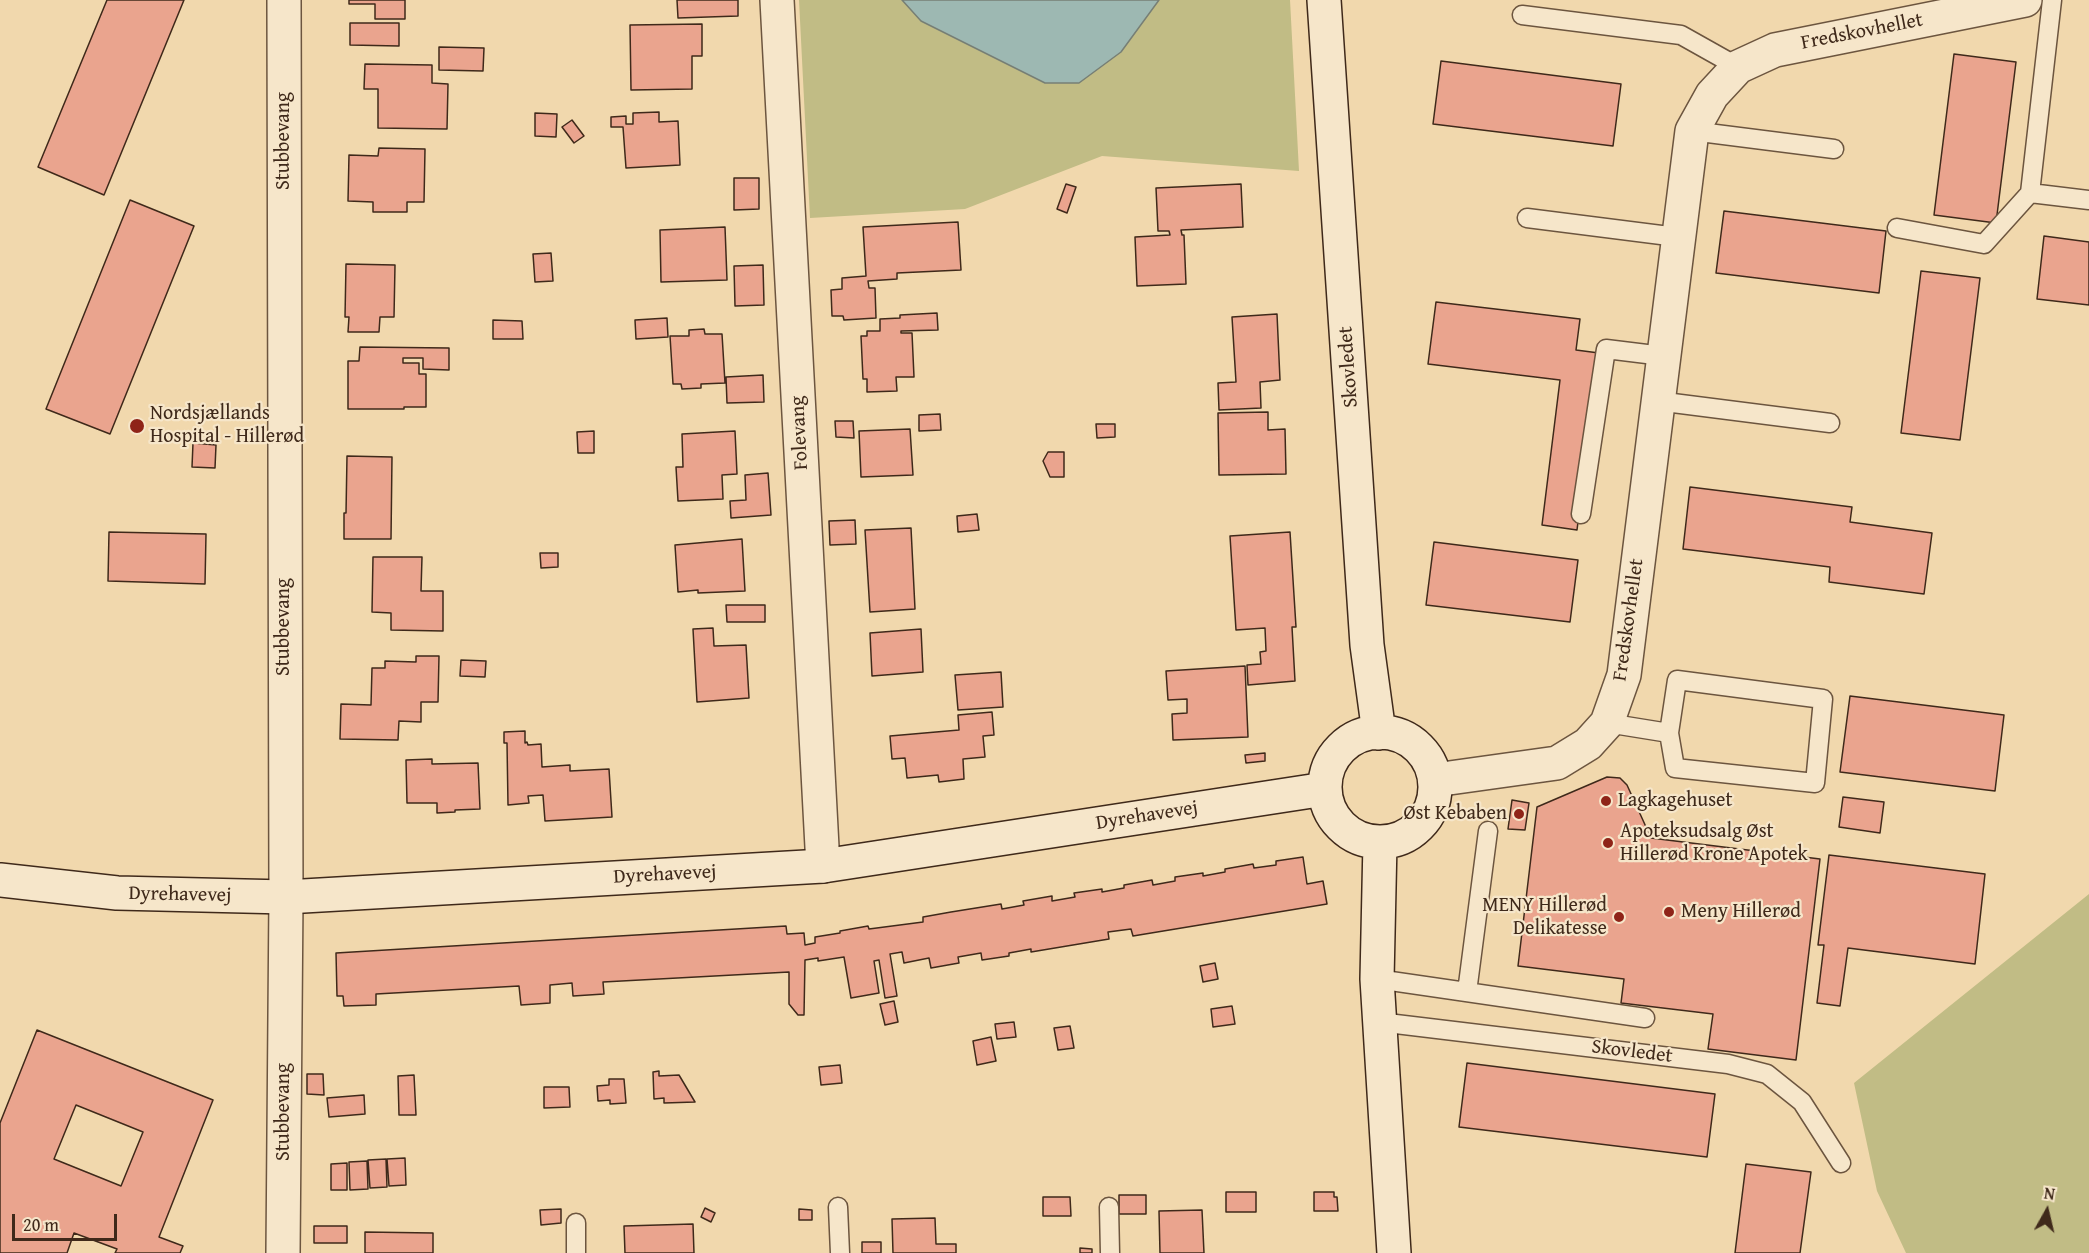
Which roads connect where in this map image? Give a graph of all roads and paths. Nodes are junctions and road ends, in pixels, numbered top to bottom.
1 (284, 0) edge
2 (777, 0) edge
3 (1324, 0) edge
4 (2025, 0) edge
5 (2052, 0) edge
6 (1522, 15) dead end
7 (1738, 67) junction
8 (1692, 131) junction
9 (1834, 149) dead end
10 (2030, 193) junction
11 (2089, 200) edge
12 (1527, 218) dead end
13 (1897, 228) dead end
14 (1677, 237) junction
15 (1663, 356) junction
16 (1657, 401) junction
17 (1830, 423) dead end
18 (1581, 514) dead end
19 (1606, 723) junction
20 (1379, 733) junction
21 (1669, 734) junction
22 (1435, 780) junction
23 (1325, 789) junction
24 (1488, 831) dead end
25 (1380, 842) junction
26 (823, 866) junction
27 (0, 880) edge
28 (286, 897) junction
29 (1377, 979) junction
30 (1467, 992) junction
31 (1645, 1018) dead end
32 (1379, 1022) junction
33 (1842, 1163) dead end
34 (838, 1207) dead end
35 (1109, 1208) dead end
36 (576, 1222) dead end
37 (283, 1253) edge
38 (576, 1253) edge
39 (840, 1253) edge
40 (1110, 1253) edge
41 (1394, 1253) edge

1 - 28 street, Stubbevang
2 - 26 street, Folevang
3 - 20 street, Skovledet
4 - 7 street, Fredskovhellet
5 - 10 lane
6 - 7 lane
7 - 8 street, Fredskovhellet
8 - 9 lane
8 - 14 street, Fredskovhellet
10 - 11 lane
10 - 13 lane
12 - 14 lane
14 - 15 street, Fredskovhellet
15 - 16 street, Fredskovhellet
15 - 18 lane
16 - 17 lane
16 - 19 street, Fredskovhellet
19 - 21 lane
19 - 22 street, Fredskovhellet
20 - 22 street
20 - 23 street
21 - 21 lane
22 - 25 street
23 - 25 street
23 - 26 street, Dyrehavevej
24 - 30 lane
25 - 29 street
26 - 28 street, Dyrehavevej
27 - 28 street, Dyrehavevej
28 - 37 street, Stubbevang
29 - 30 lane
29 - 32 street
30 - 31 lane
32 - 33 lane, Skovledet
32 - 41 street
34 - 39 lane
35 - 40 lane
36 - 38 lane

